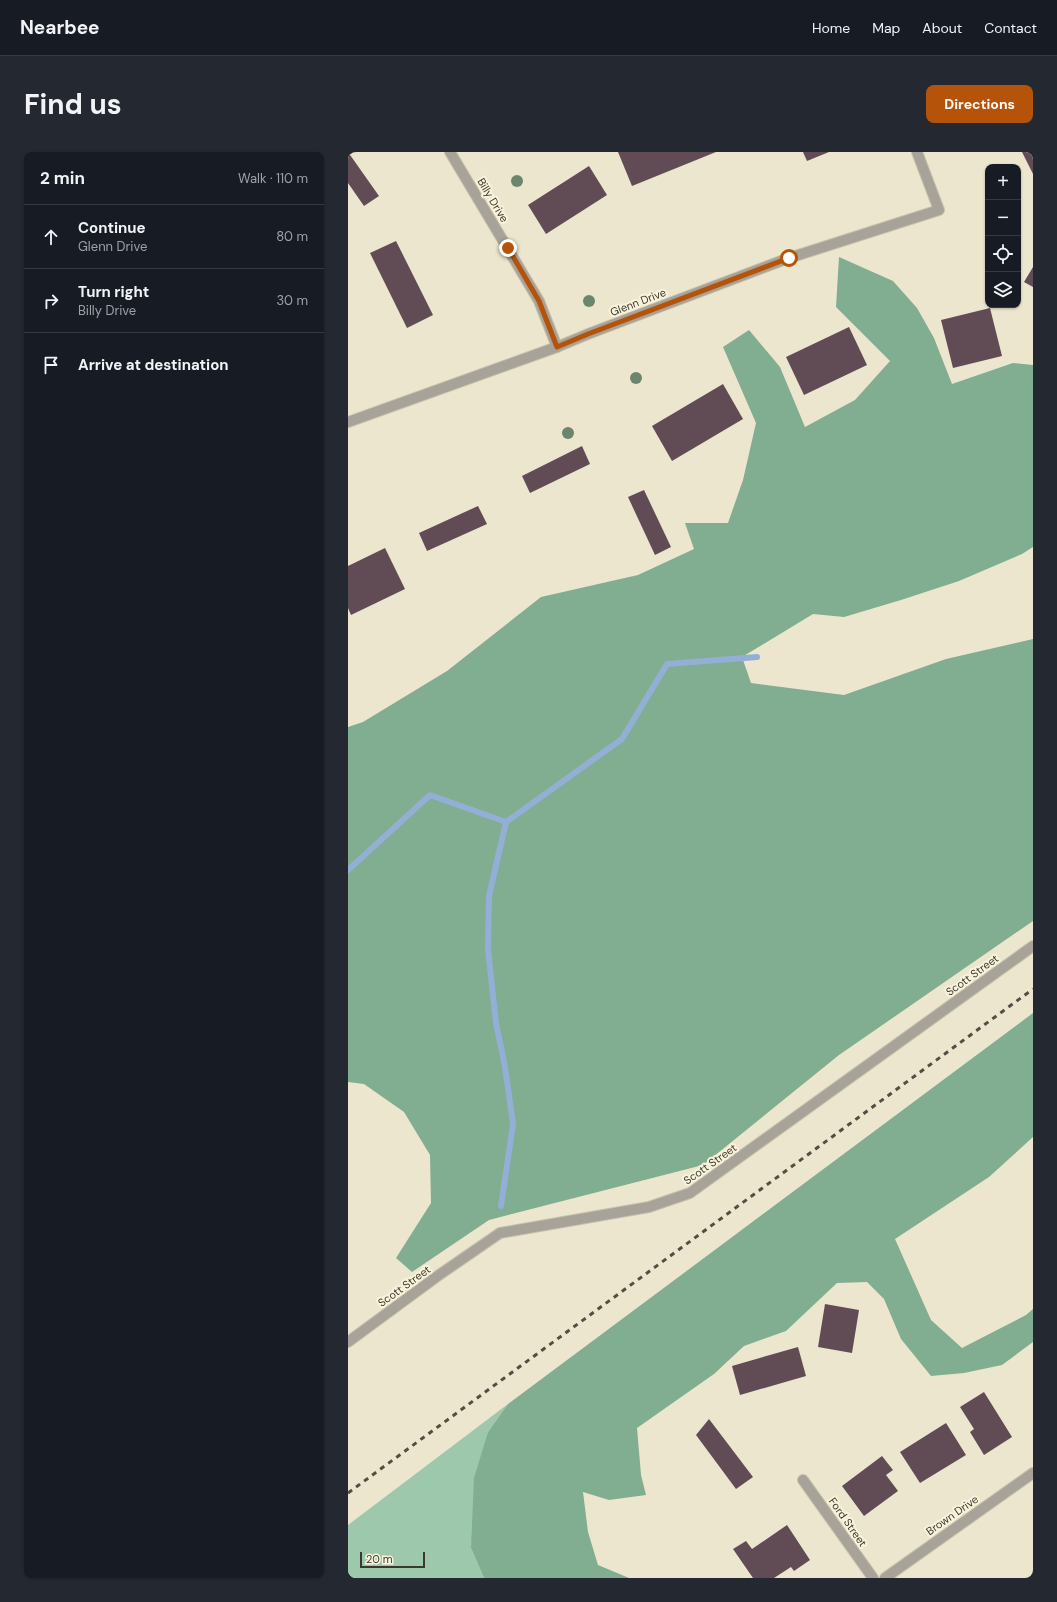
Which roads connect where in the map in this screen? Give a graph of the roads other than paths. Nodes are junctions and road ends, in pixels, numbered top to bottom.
1 (450, 152) edge
2 (917, 152) edge
3 (557, 347) junction
4 (348, 422) edge
5 (1033, 946) edge
6 (348, 1342) edge
7 (1033, 1473) edge
8 (803, 1480) dead end
9 (873, 1578) edge
10 (885, 1578) edge

1 - 3 street, Billy Drive
2 - 3 street, Glenn Drive
3 - 4 street, Glenn Drive
5 - 6 street, Scott Street
7 - 10 street, Brown Drive
8 - 9 street, Ford Street

